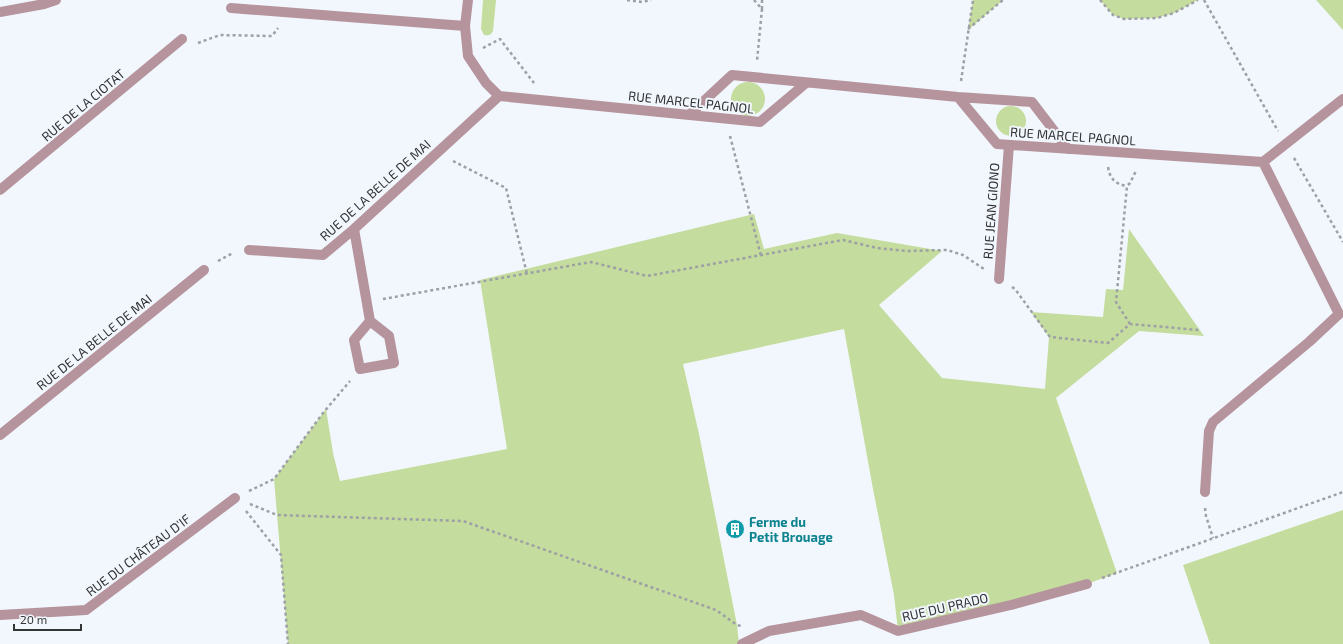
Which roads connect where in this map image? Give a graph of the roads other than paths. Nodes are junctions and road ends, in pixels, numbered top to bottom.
1 (56, 0) edge
2 (468, 0) edge
3 (231, 8) dead end
4 (0, 12) edge
5 (465, 26) junction
6 (182, 39) road end
7 (806, 83) junction
8 (499, 96) junction
9 (958, 97) junction
10 (1343, 99) edge
11 (690, 114) junction
12 (1009, 145) junction
13 (1068, 149) junction
14 (1263, 162) junction
15 (0, 190) edge
16 (354, 229) junction
17 (249, 250) road end
18 (204, 270) road end
19 (999, 279) road end
20 (370, 321) junction
21 (0, 435) edge
22 (1205, 492) road end
23 (235, 498) road end
24 (1087, 584) road end
25 (0, 614) edge
26 (742, 644) edge

1 - 4 street
2 - 5 street
3 - 5 street
5 - 8 street
6 - 15 street, RUE DE LA CIOTAT
7 - 9 street
7 - 11 street, RUE MARCEL PAGNOL
7 - 11 street
8 - 11 street, RUE MARCEL PAGNOL
8 - 16 street, RUE DE LA BELLE DE MAI
9 - 12 street, RUE MARCEL PAGNOL
9 - 13 street
10 - 14 street
12 - 13 street, RUE MARCEL PAGNOL
12 - 19 street, RUE JEAN GIONO
13 - 14 street, RUE MARCEL PAGNOL
14 - 22 street
16 - 17 street, RUE DE LA BELLE DE MAI
16 - 20 street
18 - 21 street, RUE DE LA BELLE DE MAI
20 - 20 street
23 - 25 street, RUE DU CHÂTEAU D'IF
24 - 26 street, RUE DU PRADO

